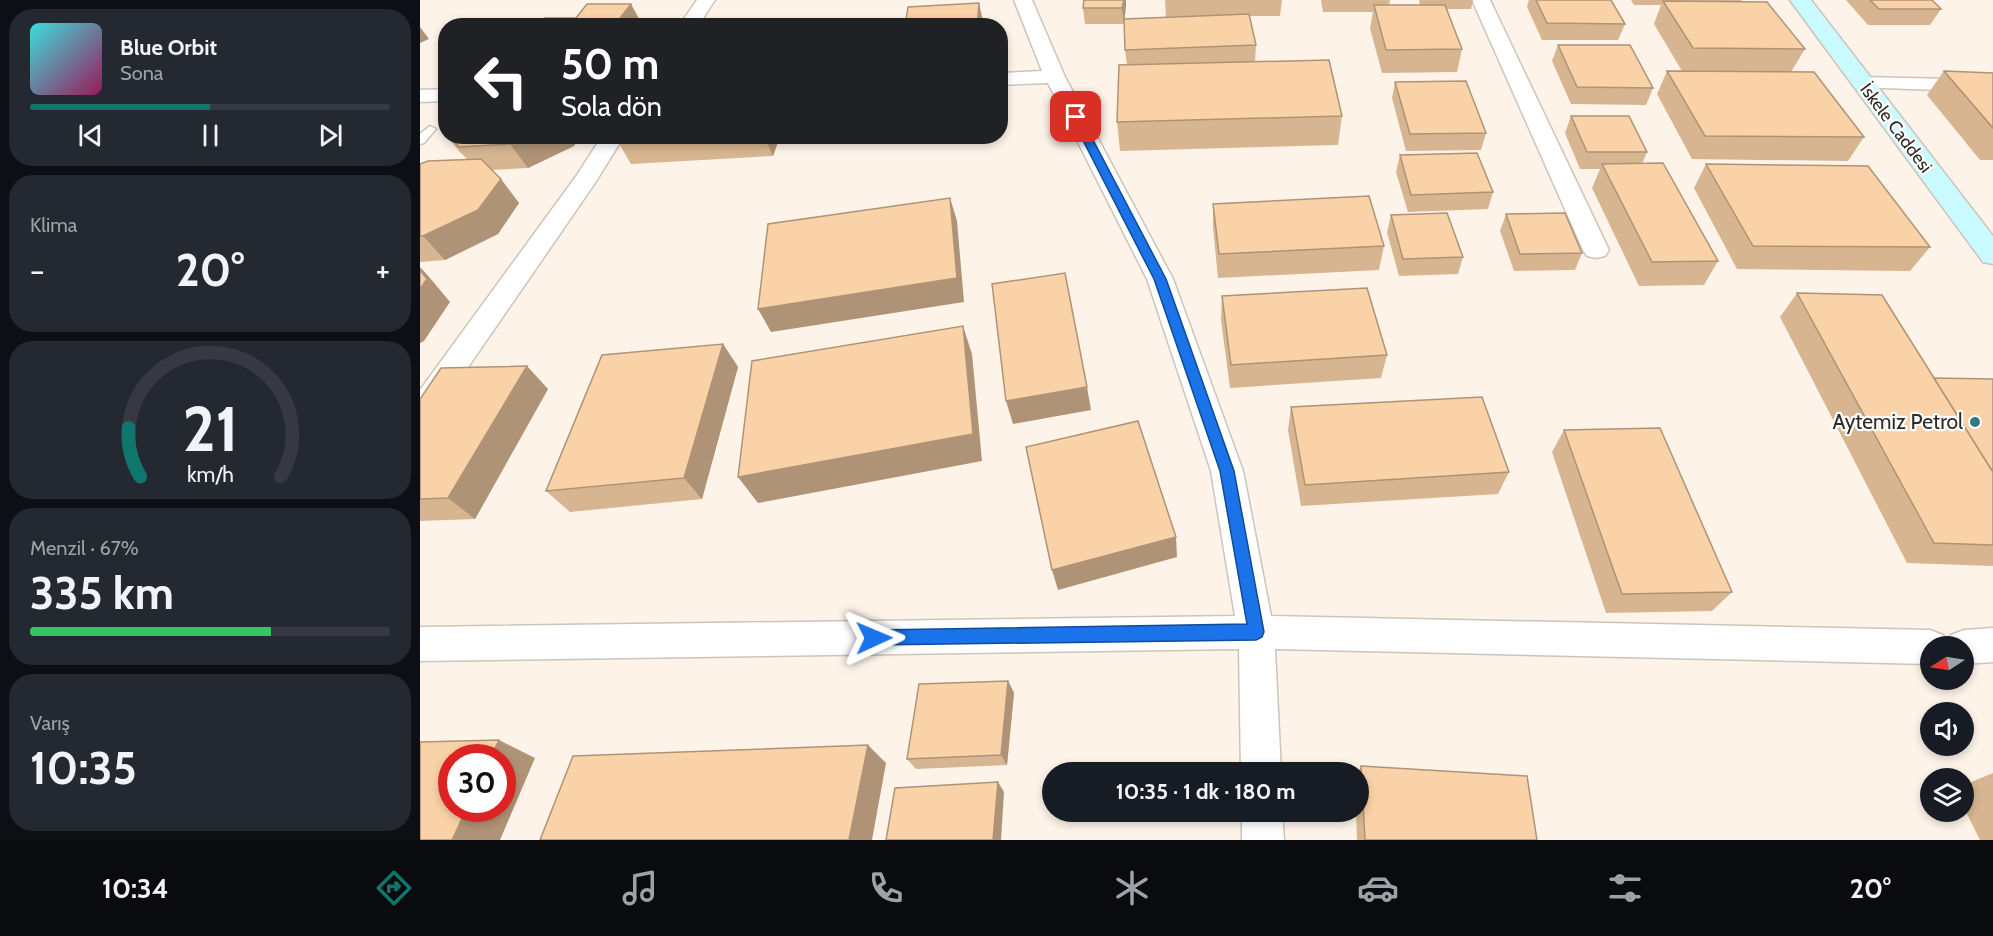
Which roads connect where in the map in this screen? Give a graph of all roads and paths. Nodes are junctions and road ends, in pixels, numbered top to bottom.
1 (706, 0) edge
2 (1023, 0) edge
3 (1480, 0) edge
4 (1800, 0) edge
5 (694, 18) edge
6 (1055, 77) junction
7 (1008, 79) edge
8 (1862, 83) junction
9 (1993, 86) edge
10 (438, 95) edge
11 (420, 96) edge
12 (430, 129) dead end
13 (420, 141) edge
14 (608, 144) edge
15 (1596, 250) dead end
16 (1993, 255) edge
17 (420, 413) edge
18 (1256, 632) junction
19 (420, 644) edge
20 (1920, 646) edge
21 (1261, 762) edge
22 (1262, 822) edge
23 (1263, 840) edge

1 - 5 street
2 - 6 street
3 - 15 street
4 - 8 main road, İskele Caddesi
6 - 7 street
6 - 18 street
8 - 9 street
8 - 16 main road, İskele Caddesi
10 - 11 street
12 - 13 lane
14 - 17 street
18 - 19 street
18 - 20 street
18 - 21 street
22 - 23 street

